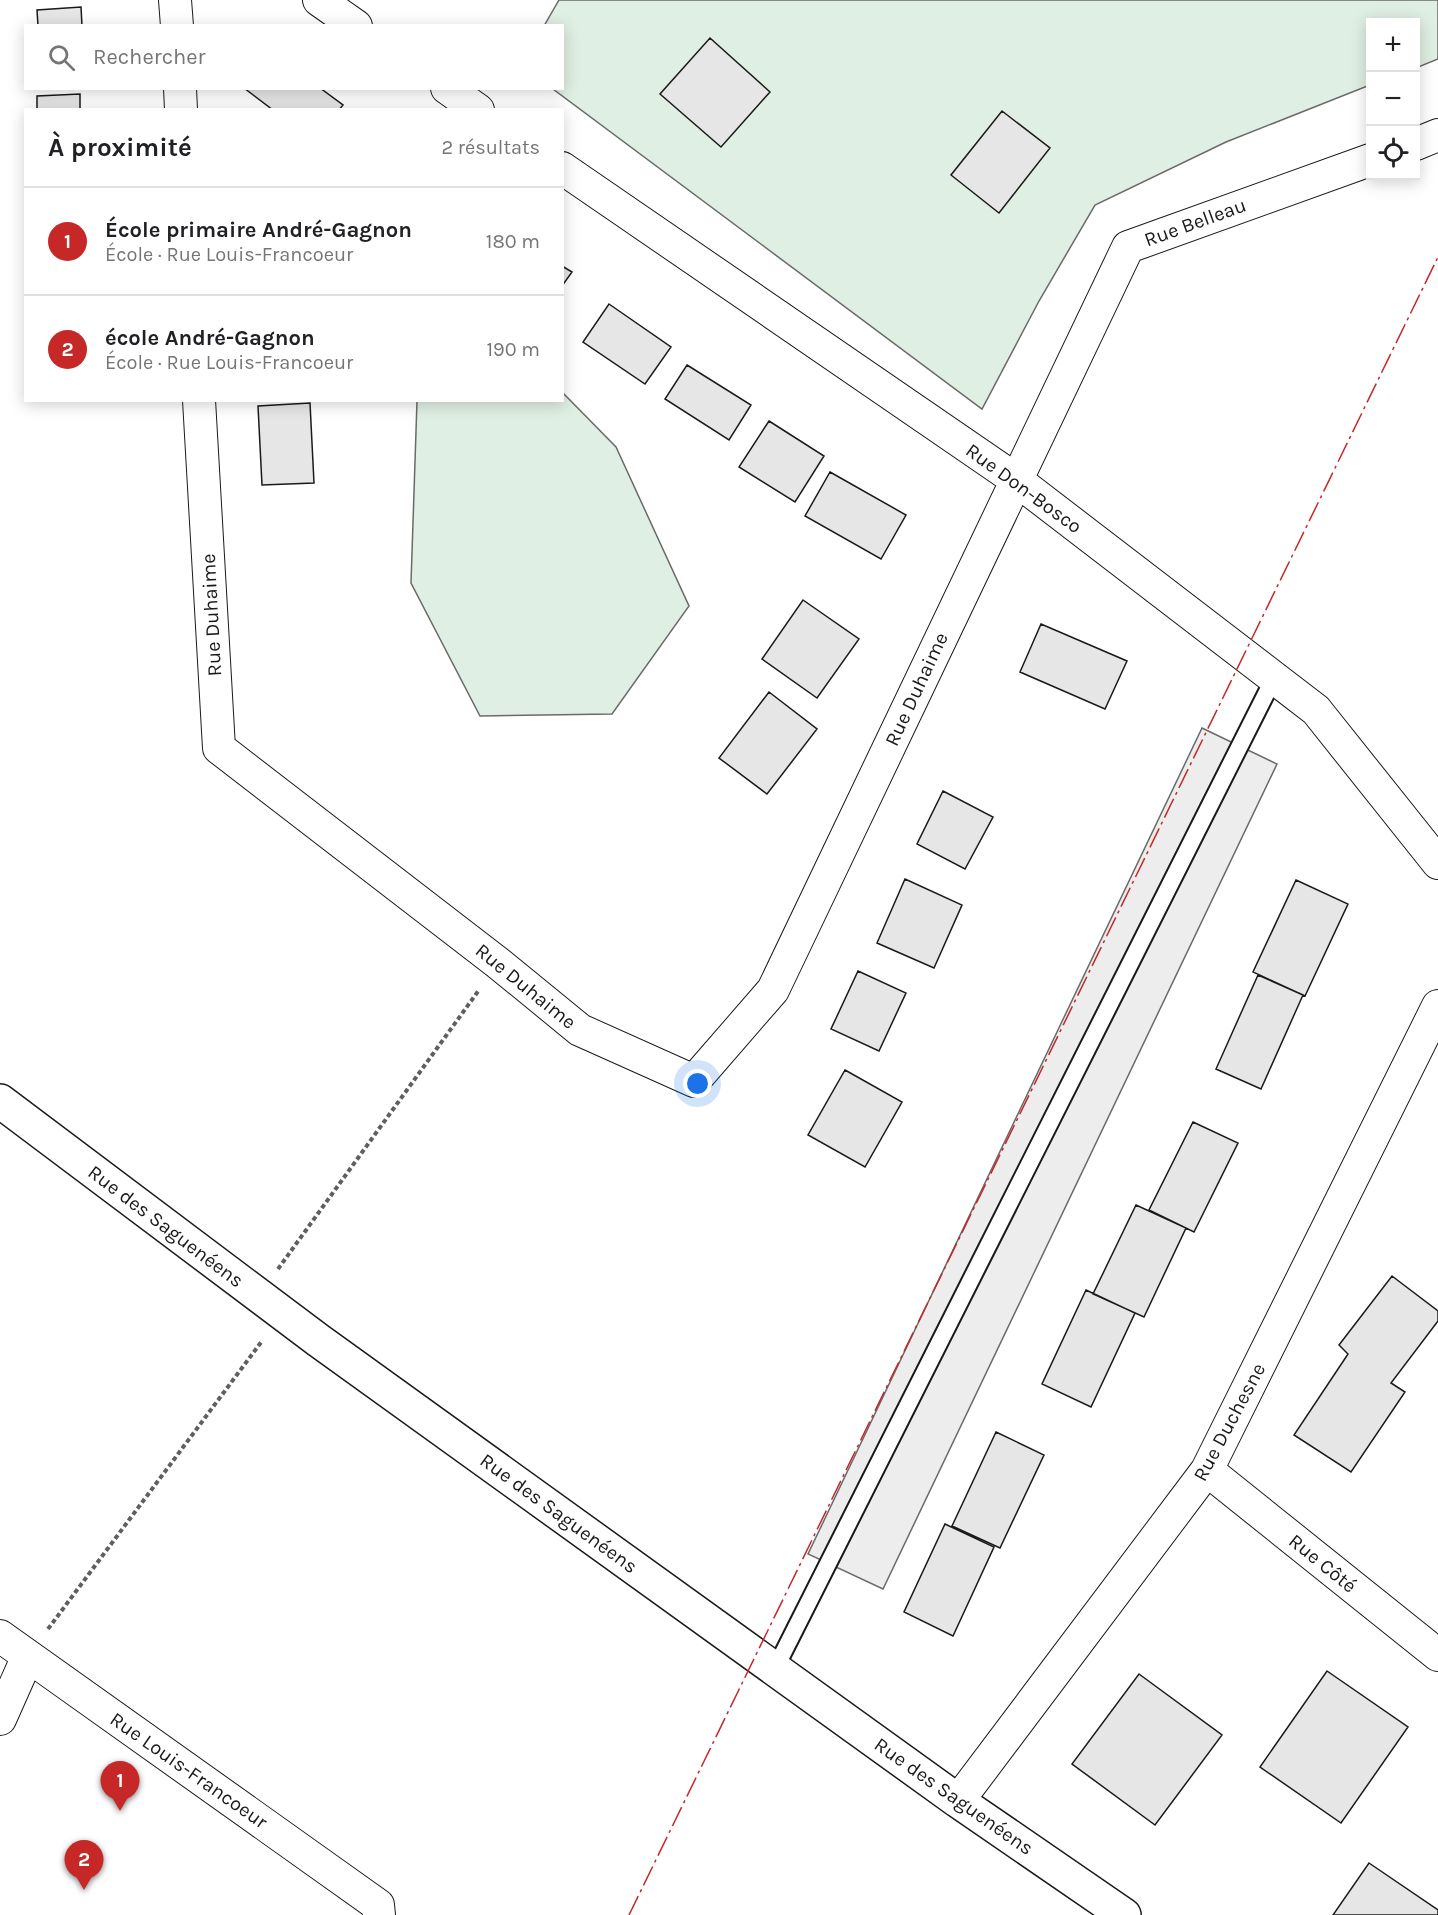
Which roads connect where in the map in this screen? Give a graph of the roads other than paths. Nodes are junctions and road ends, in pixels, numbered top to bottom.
1 (175, 0) edge
2 (319, 0) edge
3 (177, 24) edge
4 (353, 24) edge
5 (180, 90) edge
6 (450, 90) edge
7 (182, 108) edge
8 (475, 108) edge
9 (1438, 135) edge
10 (1420, 142) edge
11 (1366, 162) edge
12 (564, 169) edge
13 (198, 402) edge
14 (1015, 479) junction
15 (1274, 678) junction
16 (1438, 863) edge
17 (1438, 1006) edge
18 (0, 1101) edge
19 (1207, 1470) junction
20 (0, 1636) edge
21 (1438, 1655) edge
22 (28, 1656) junction
23 (775, 1669) junction
24 (0, 1719) edge
25 (957, 1801) junction
26 (378, 1910) edge
27 (1125, 1915) edge

1 - 3 street
2 - 4 street
5 - 7 street
6 - 8 street
9 - 10 street
11 - 14 street, Rue Belleau
12 - 14 street, Rue Don-Bosco
13 - 14 street, Rue Duhaime
14 - 15 street, Rue Don-Bosco
15 - 16 street, Rue Don-Bosco
15 - 23 lane
17 - 19 street, Rue Duchesne
18 - 23 street, Rue des Saguenéens
19 - 21 street, Rue Côté
19 - 25 street, Rue Duchesne
20 - 22 street, Rue Louis-Francoeur
22 - 24 street
22 - 26 street, Rue Louis-Francoeur
23 - 25 street, Rue des Saguenéens
25 - 27 street, Rue des Saguenéens

